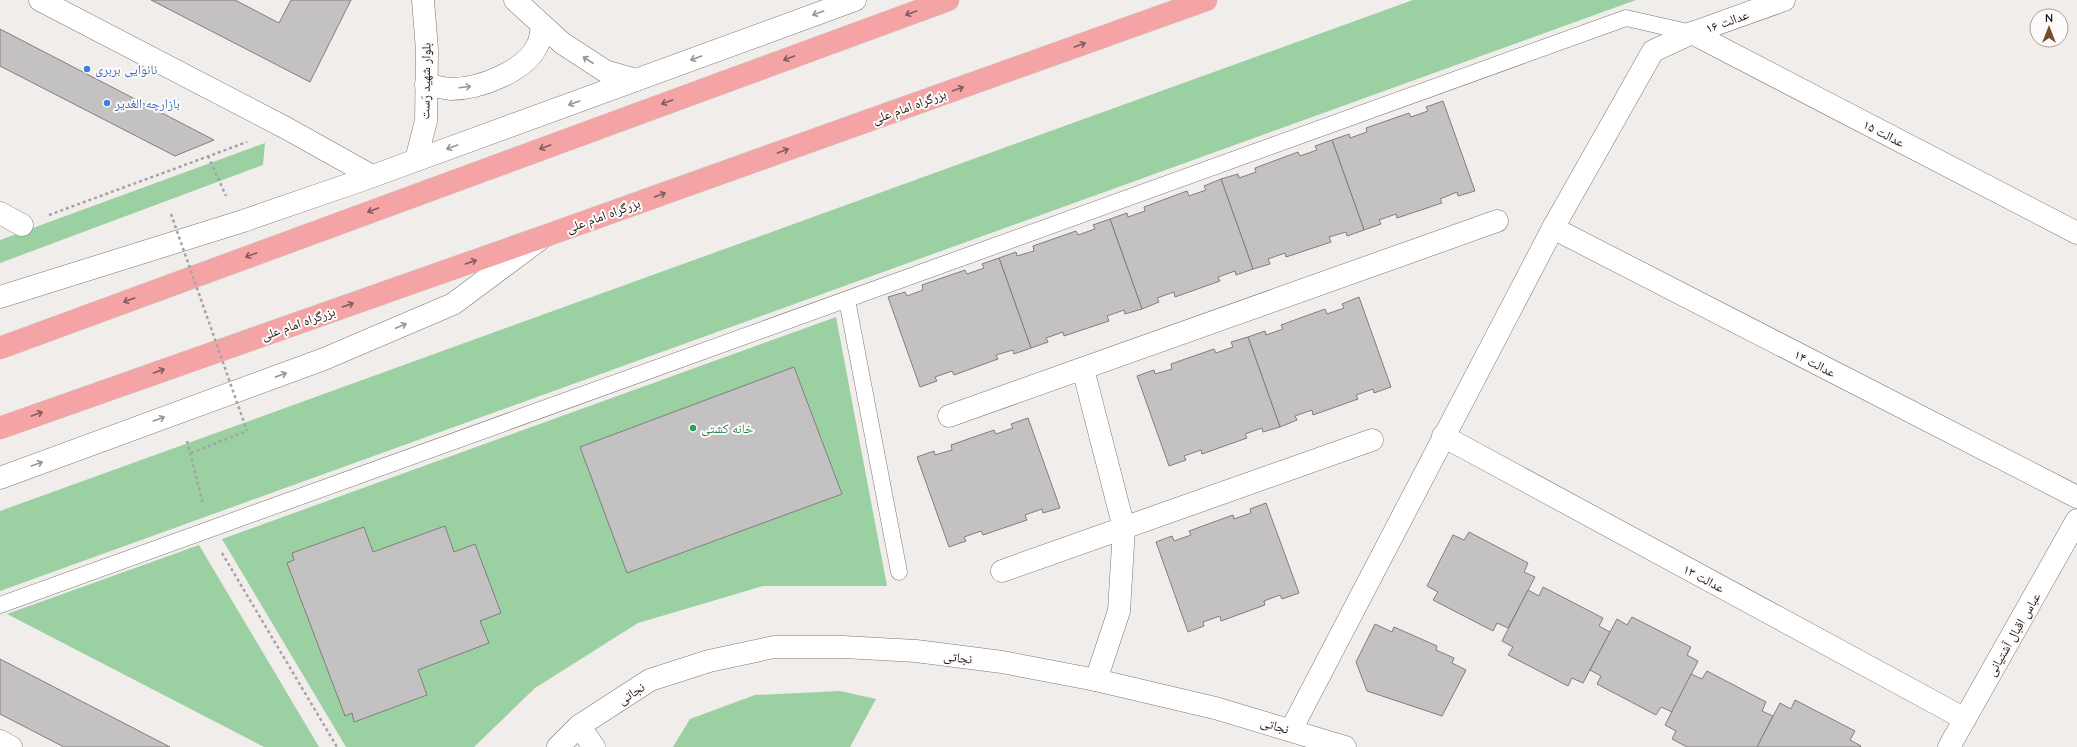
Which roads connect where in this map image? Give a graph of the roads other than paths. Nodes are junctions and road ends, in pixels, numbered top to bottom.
1 (40, 0) edge
2 (423, 0) edge
3 (515, 0) edge
4 (855, 0) edge
5 (948, 0) edge
6 (1206, 0) edge
7 (1784, 0) edge
8 (542, 25) junction
9 (1692, 33) junction
10 (636, 80) junction
11 (426, 85) junction
12 (416, 160) junction
13 (372, 176) junction
14 (0, 213) edge
15 (1497, 221) dead end
16 (22, 225) road end
17 (1553, 228) junction
18 (2077, 233) edge
19 (545, 236) junction
20 (0, 297) edge
21 (847, 300) junction
22 (0, 348) edge
23 (1083, 369) junction
24 (949, 416) dead end
25 (0, 428) edge
26 (1443, 436) junction
27 (1372, 440) dead end
28 (0, 478) edge
29 (2077, 497) edge
30 (2077, 520) edge
31 (1124, 528) junction
32 (1002, 571) dead end
33 (899, 572) dead end
34 (0, 605) edge
35 (1096, 680) junction
36 (1965, 719) junction
37 (579, 726) junction
38 (1291, 730) junction
39 (0, 741) edge
40 (11, 747) edge
41 (558, 747) edge
42 (594, 747) edge
43 (1345, 747) edge
44 (1949, 747) edge

1 - 13 street
2 - 11 street, بلوار شهید رَست
3 - 8 street
4 -> 10 street
5 -> 22 highway
19 -> 6 highway, بزرگراه امام علی
7 - 9 street, عدالت ۱۶
10 -> 8 street
11 -> 8 street
9 - 17 street, عدالت ۱۶
9 - 18 street, عدالت ۱۵
9 - 21 lane
10 -> 12 street
11 - 12 street, بلوار شهید رَست
12 - 13 street
13 - 20 street
14 - 16 street
15 - 23 street
17 - 26 street, عدالت ۱۶
17 - 29 street, عدالت ۱۴
25 -> 19 highway, بزرگراه امام علی
28 -> 19 street
21 - 33 lane
21 - 34 lane
23 - 24 street
23 - 31 street
26 - 36 street, عدالت ۱۳
26 - 38 street, عدالت ۱۶
27 - 31 street
30 - 36 street, عباس اقبال آشتیانی
31 - 32 street
31 - 35 street
35 - 37 street, نجاتی
35 - 38 street, نجاتی
36 - 44 street, عباس اقبال آشتیانی
37 - 41 street, نجاتی
37 - 42 street
38 - 43 street, نجاتی
39 - 40 street

